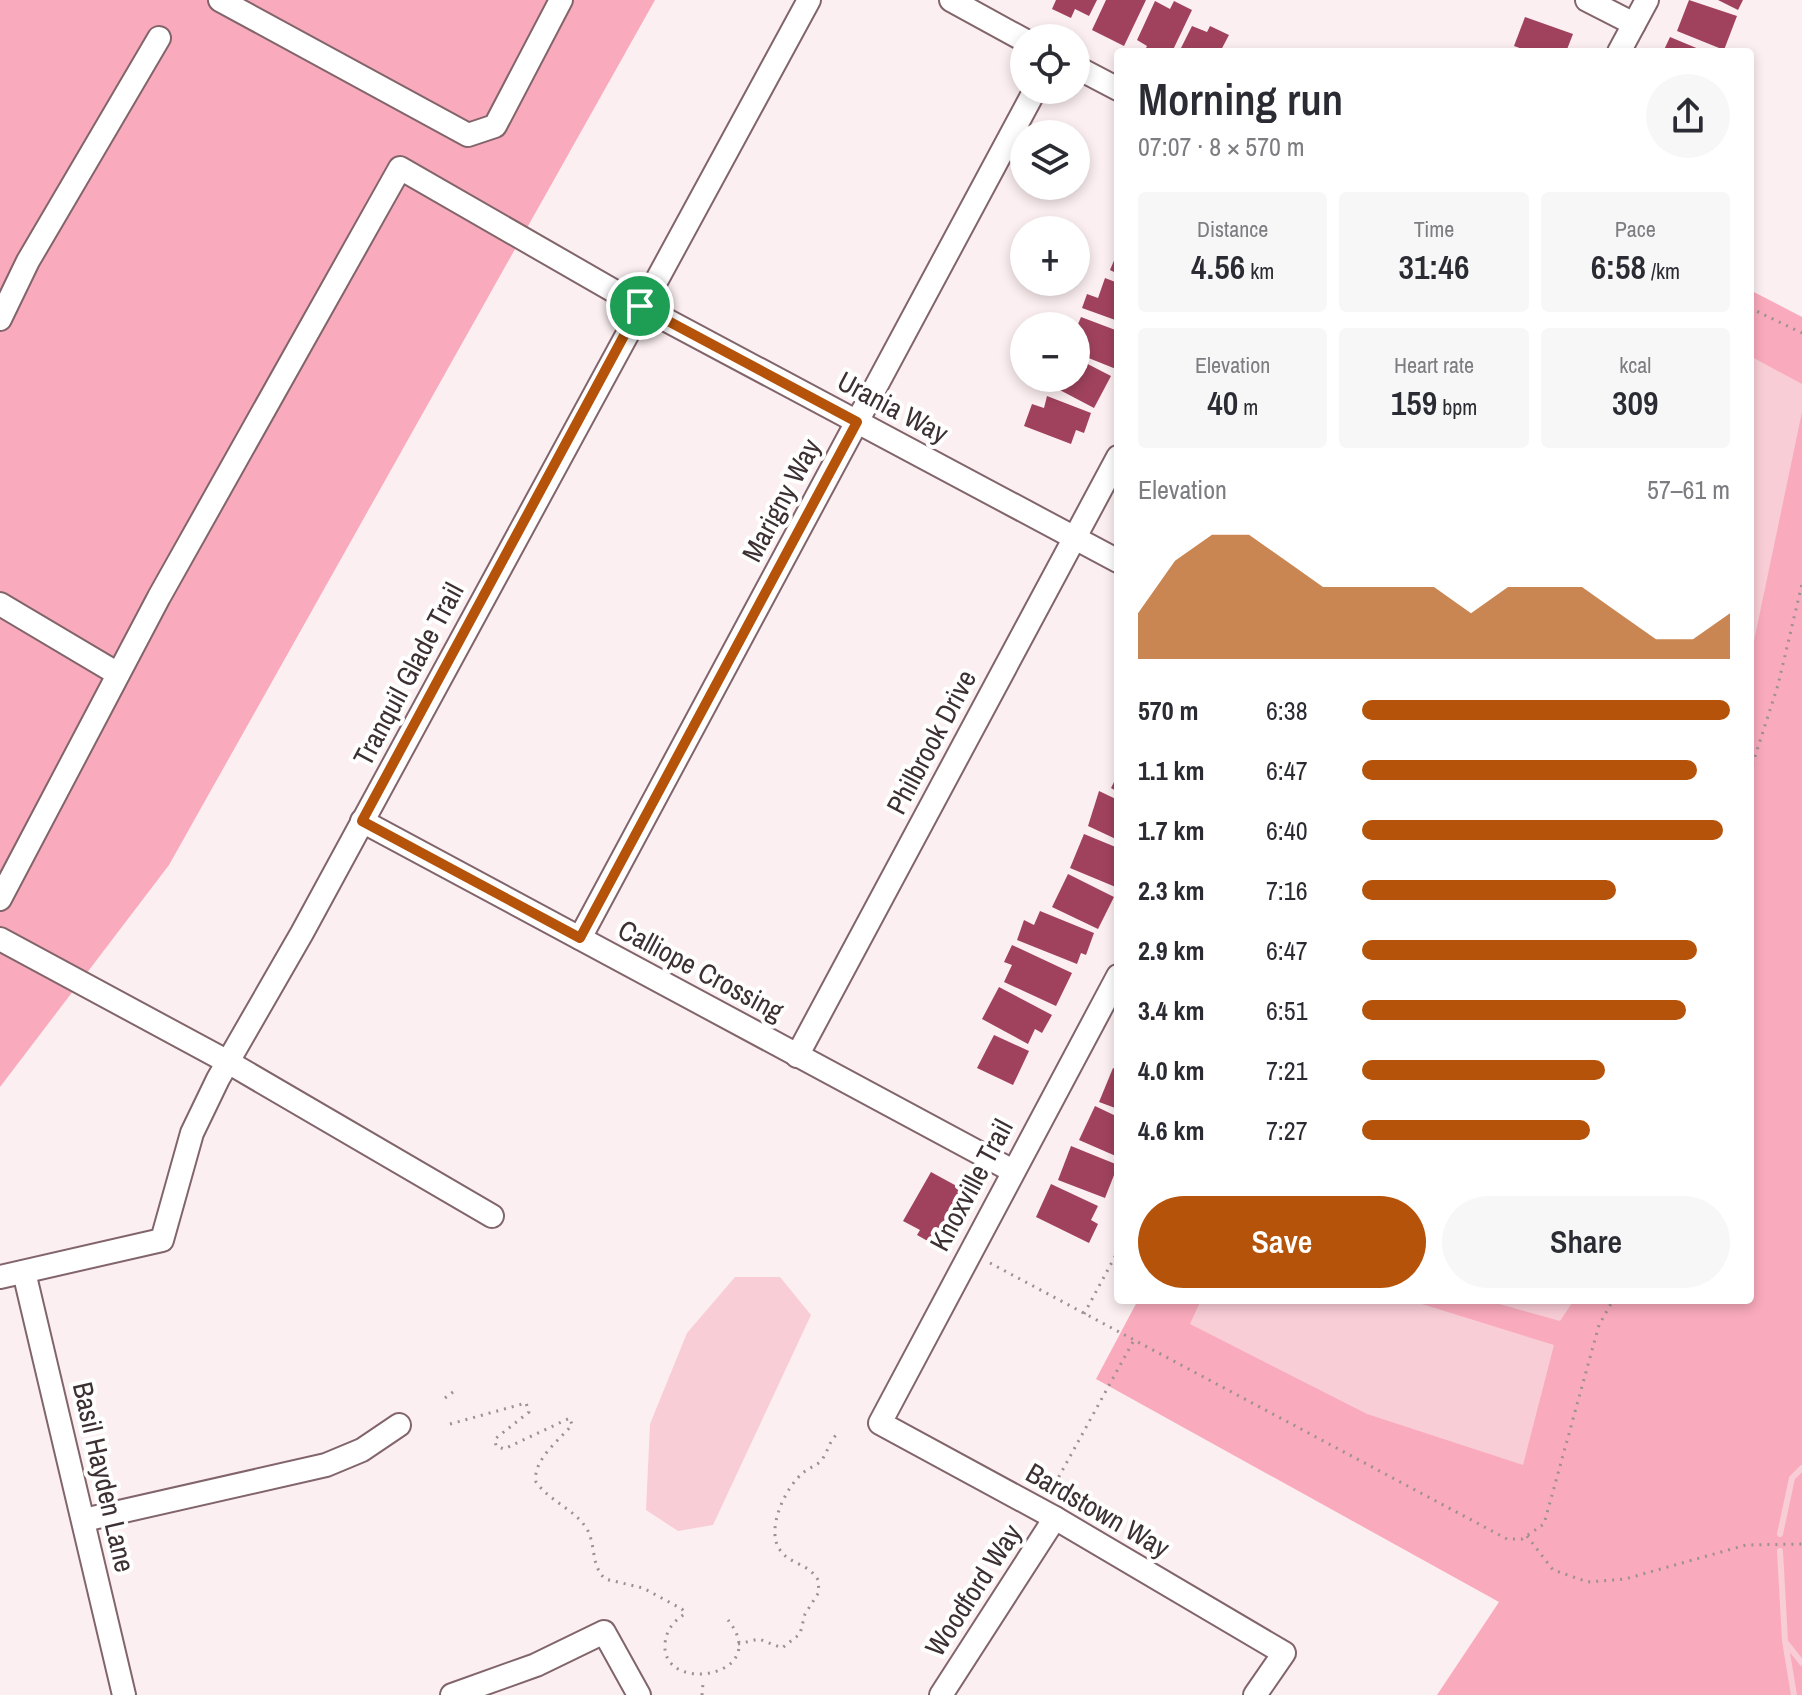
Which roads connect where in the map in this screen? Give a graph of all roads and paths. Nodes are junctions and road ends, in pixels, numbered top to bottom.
1 (220, 0) edge
2 (561, 0) edge
3 (809, 0) edge
4 (951, 0) edge
5 (1587, 0) edge
6 (1647, 0) edge
7 (1634, 24) junction
8 (1010, 32) edge
9 (159, 38) dead end
10 (1621, 48) edge
11 (1090, 74) edge
12 (1114, 87) edge
13 (1027, 104) edge
14 (640, 306) junction
15 (1754, 310) edge
16 (0, 319) edge
17 (1802, 333) edge
18 (857, 422) junction
19 (1114, 464) edge
20 (1074, 537) junction
21 (1114, 559) edge
22 (1802, 584) edge
23 (0, 604) edge
24 (118, 674) junction
25 (1754, 760) edge
26 (362, 821) junction
27 (0, 899) edge
28 (580, 938) junction
29 (0, 939) edge
30 (1114, 983) edge
31 (797, 1056) junction
32 (228, 1062) junction
33 (1013, 1171) junction
34 (492, 1216) dead end
35 (1114, 1258) edge
36 (987, 1261) dead end
37 (24, 1272) junction
38 (0, 1277) edge
39 (1611, 1304) edge
40 (1084, 1314) junction
41 (1134, 1340) junction
42 (457, 1389) dead end
43 (445, 1398) dead end
44 (880, 1423) joint
45 (450, 1424) dead end
46 (399, 1425) dead end
47 (840, 1432) dead end
48 (1051, 1491) dead end
49 (1055, 1518) junction
50 (84, 1520) junction
51 (1527, 1536) junction
52 (1802, 1544) edge
53 (728, 1620) dead end
54 (738, 1644) junction
55 (681, 1677) dead end
56 (692, 1682) dead end
57 (703, 1683) junction
58 (124, 1695) edge
59 (452, 1695) edge
60 (639, 1695) edge
61 (702, 1695) edge
62 (941, 1695) edge
63 (1255, 1695) edge

1 - 2 street
3 - 14 street, Tranquil Glade Trail
4 - 8 street
5 - 7 street
6 - 7 street
7 - 10 street
9 - 16 street
11 - 12 street
13 - 18 street, Marigny Way
14 - 18 street, Urania Way
14 - 24 street, Urania Way
14 - 26 street, Tranquil Glade Trail
15 - 17 path
18 - 20 street, Urania Way
18 - 28 street, Marigny Way
19 - 20 street, Philbrook Drive
20 - 21 street, Urania Way
20 - 31 street, Philbrook Drive
22 - 25 path
23 - 24 street
24 - 27 street
26 - 28 street, Calliope Crossing
26 - 32 street, Tranquil Glade Trail
28 - 31 street, Calliope Crossing
29 - 32 street
30 - 33 street, Knoxville Trail
31 - 33 street, Calliope Crossing
32 - 34 street
32 - 37 street, Tranquil Glade Trail
33 - 44 street, Knoxville Trail
35 - 40 path
36 - 40 path
37 - 38 street, Tranquil Glade Trail
37 - 50 street, Basil Hayden Lane
39 - 51 path
40 - 41 path
41 - 48 path
41 - 51 path
42 - 43 path
44 - 49 street, Bardstown Way
45 - 55 path
46 - 50 street
47 - 54 path
49 - 62 street, Woodford Way
49 - 63 street, Bardstown Way
50 - 58 street, Basil Hayden Lane
51 - 52 path
53 - 54 path
54 - 57 path
56 - 57 path
57 - 61 path
59 - 60 street

